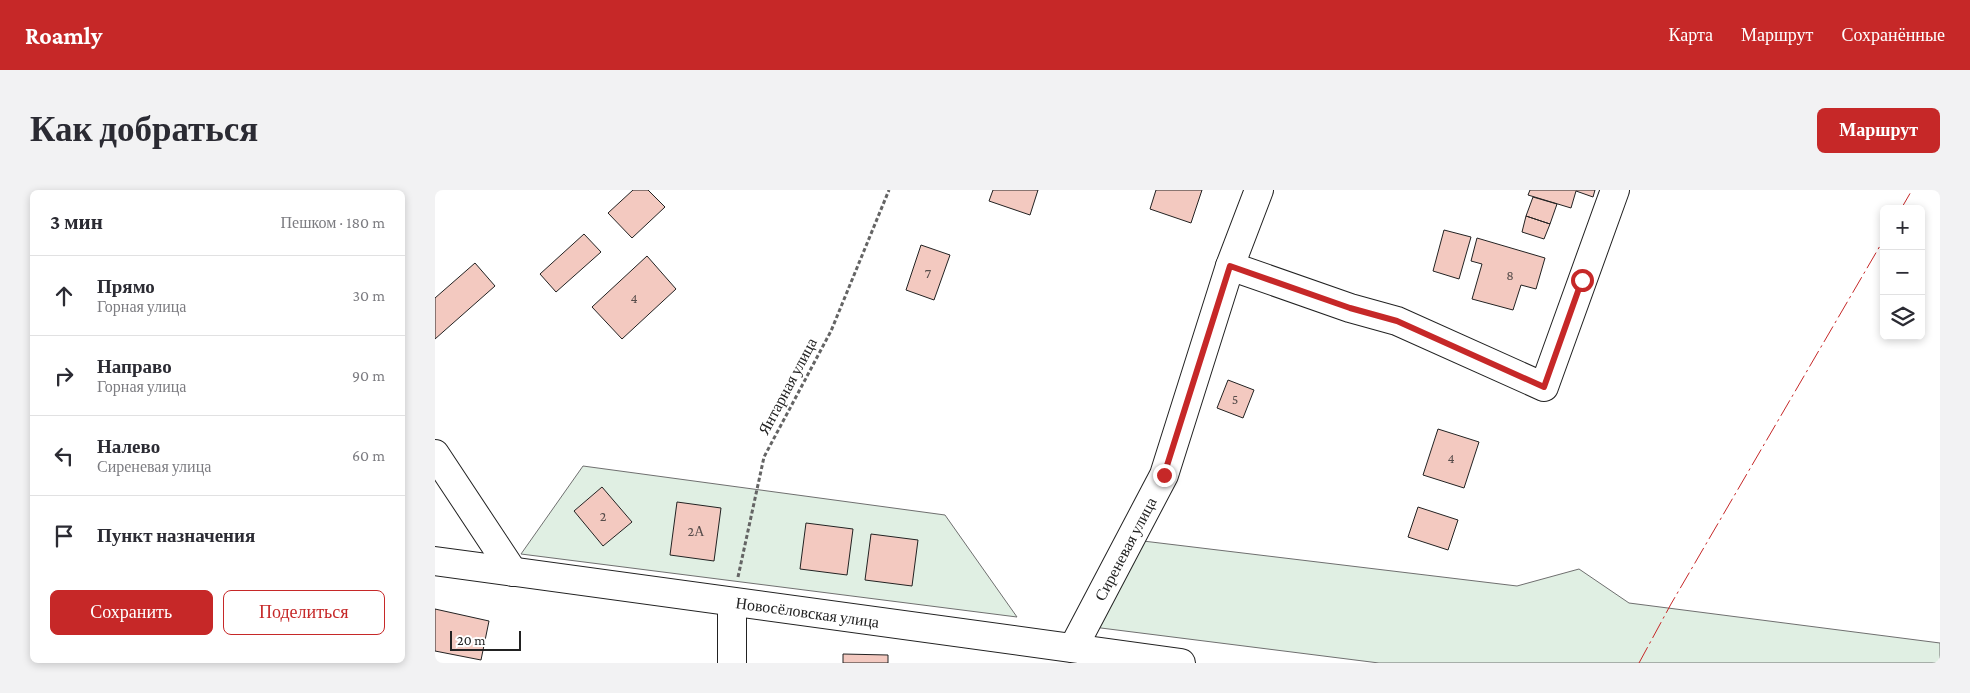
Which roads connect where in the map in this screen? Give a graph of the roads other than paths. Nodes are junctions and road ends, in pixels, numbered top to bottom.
1 (1259, 190) edge
2 (1615, 190) edge
3 (1230, 266) junction
4 (435, 454) edge
5 (435, 561) edge
6 (513, 572) junction
7 (732, 602) junction
8 (1073, 648) junction
9 (732, 663) edge
10 (1181, 663) edge

1 - 3 street, Сиреневая улица
2 - 3 street
3 - 8 street, Сиреневая улица
4 - 6 street
5 - 6 street, Новосёловская улица
6 - 7 street, Новосёловская улица
7 - 8 street, Новосёловская улица
7 - 9 street
8 - 10 street, Новосёловская улица

